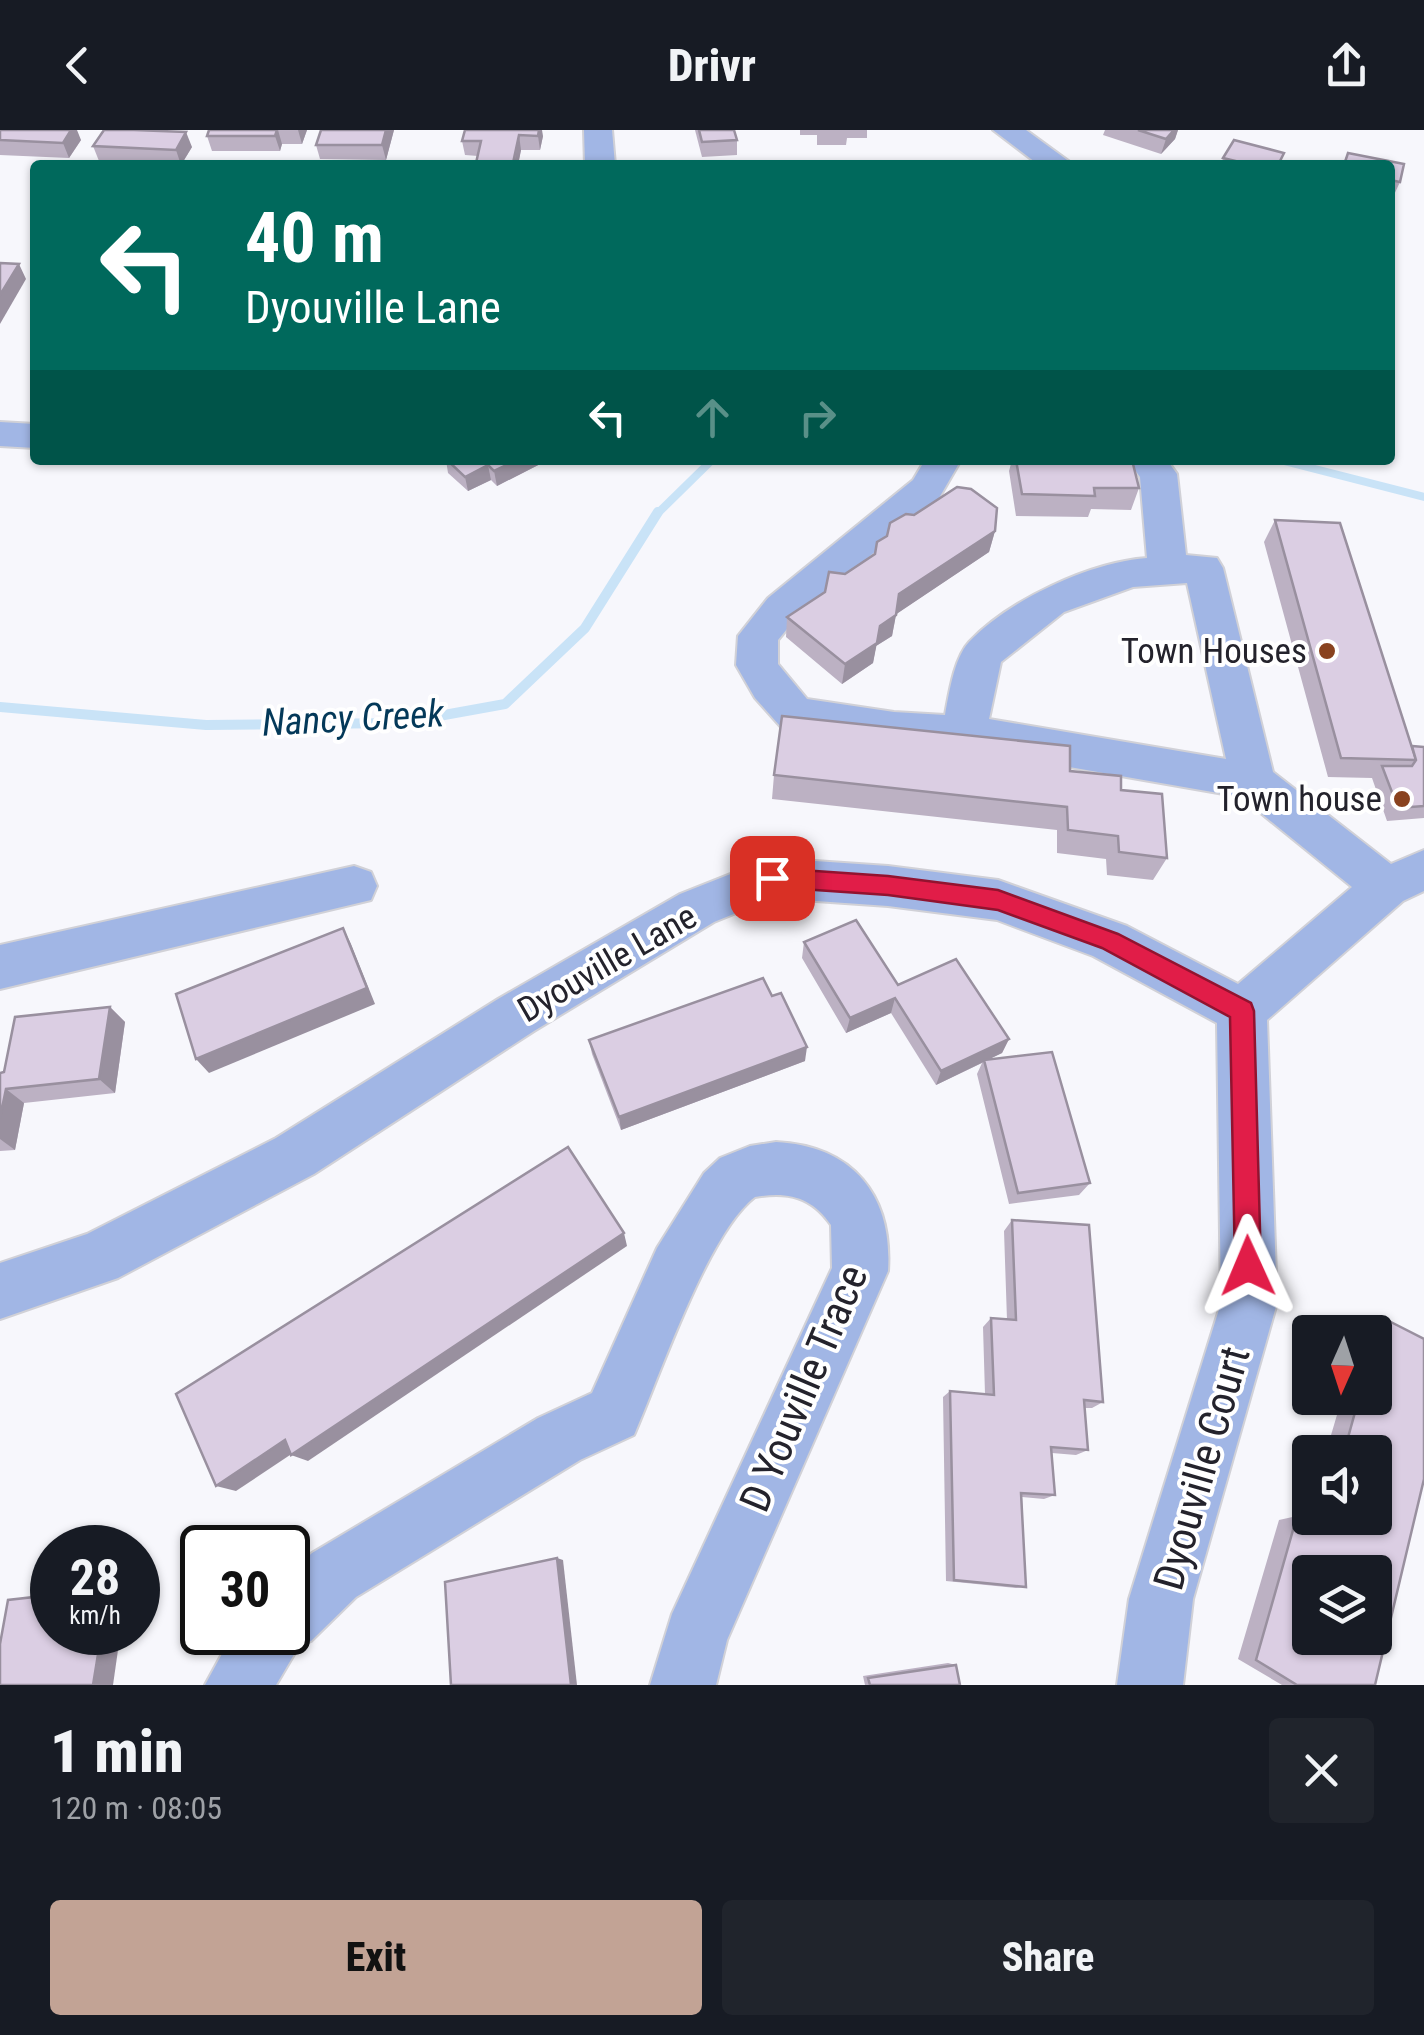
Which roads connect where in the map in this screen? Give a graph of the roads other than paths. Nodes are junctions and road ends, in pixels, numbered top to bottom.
1 (598, 130) edge
2 (1007, 130) edge
3 (600, 160) edge
4 (1052, 160) edge
5 (0, 434) edge
6 (30, 436) edge
7 (940, 465) edge
8 (1150, 465) edge
9 (1168, 570) junction
10 (972, 733) junction
11 (1253, 781) junction
12 (1405, 879) edge
13 (354, 886) dead end
14 (0, 967) edge
15 (1242, 1011) junction
16 (0, 1292) edge
17 (310, 1597) edge
18 (257, 1655) edge
19 (238, 1685) edge
20 (683, 1685) edge
21 (1150, 1685) edge

1 - 3 street
2 - 4 street
5 - 6 street
7 - 10 street
8 - 9 street
9 - 10 street
9 - 11 street
10 - 11 street
11 - 12 street
12 - 15 street
13 - 14 street
15 - 16 street, Dyouville Lane
15 - 21 street, Dyouville Court
17 - 20 street, D Youville Trace
18 - 19 street

